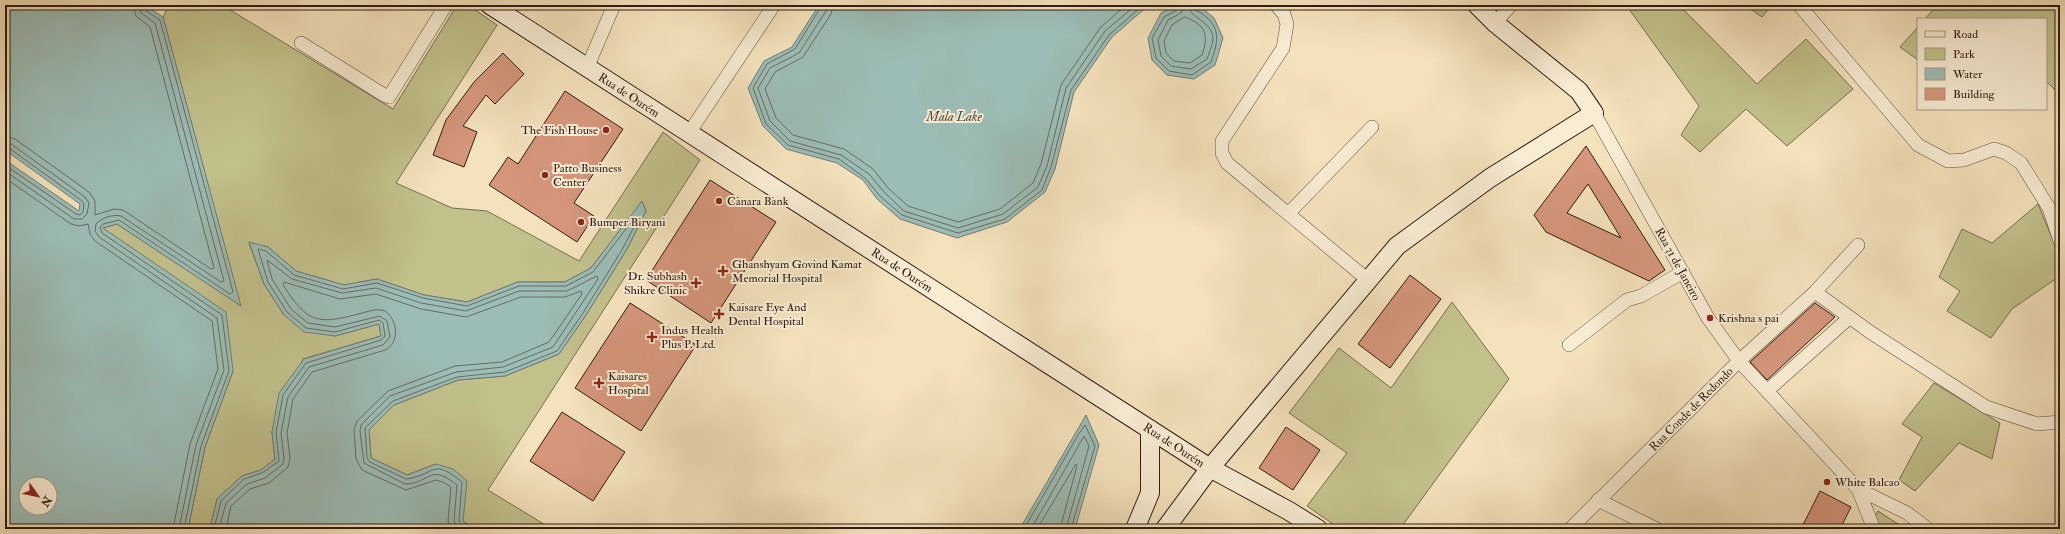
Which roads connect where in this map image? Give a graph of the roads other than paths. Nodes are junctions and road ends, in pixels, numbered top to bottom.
1 (446, 5) edge
2 (490, 5) edge
3 (614, 5) edge
4 (774, 5) edge
5 (1276, 5) edge
6 (1477, 5) edge
7 (1511, 5) edge
8 (1799, 5) edge
9 (1495, 23) junction
10 (301, 44) dead end
11 (587, 68) junction
12 (1594, 113) junction
13 (1372, 127) dead end
14 (688, 133) junction
15 (1288, 214) junction
16 (2060, 241) edge
17 (1858, 246) dead end
18 (1683, 272) junction
19 (1368, 280) junction
20 (1815, 292) junction
21 (1849, 318) junction
22 (1569, 345) dead end
23 (1739, 361) junction
24 (1768, 390) junction
25 (2060, 422) edge
26 (1150, 429) junction
27 (1210, 468) junction
28 (1858, 489) junction
29 (1598, 500) junction
30 (1872, 523) edge
31 (1135, 529) edge
32 (1165, 529) edge
33 (1318, 529) edge
34 (1570, 529) edge
35 (1657, 529) edge
36 (1862, 529) edge
37 (1928, 529) edge

1 - 10 street
2 - 11 main road, Rua de Ourém
3 - 11 street
4 - 14 street
5 - 15 street
6 - 9 main road, Rua 31 de Janeiro
7 - 9 street
8 - 16 street
9 - 12 main road, Rua 31 de Janeiro
11 - 14 main road, Rua de Ourém
12 - 18 street, Rua 31 de Janeiro
12 - 19 main road
13 - 15 street
14 - 26 main road, Rua de Ourém
15 - 19 street
17 - 20 street, Rua Conde de Redondo
18 - 22 street
18 - 23 street, Rua 31 de Janeiro
19 - 27 main road
20 - 21 street
20 - 23 street, Rua Conde de Redondo
21 - 24 street
21 - 25 street
23 - 24 street, Rua 31 de Janeiro
23 - 29 street, Rua Conde de Redondo
24 - 28 street, Rua 31 de Janeiro
26 - 27 main road, Rua de Ourém
26 - 31 main road
27 - 32 main road
27 - 33 main road, Rua de Ourém
28 - 30 street, Rua 31 de Janeiro
28 - 37 street
29 - 34 street, Rua Conde de Redondo
29 - 35 street
30 - 36 street

